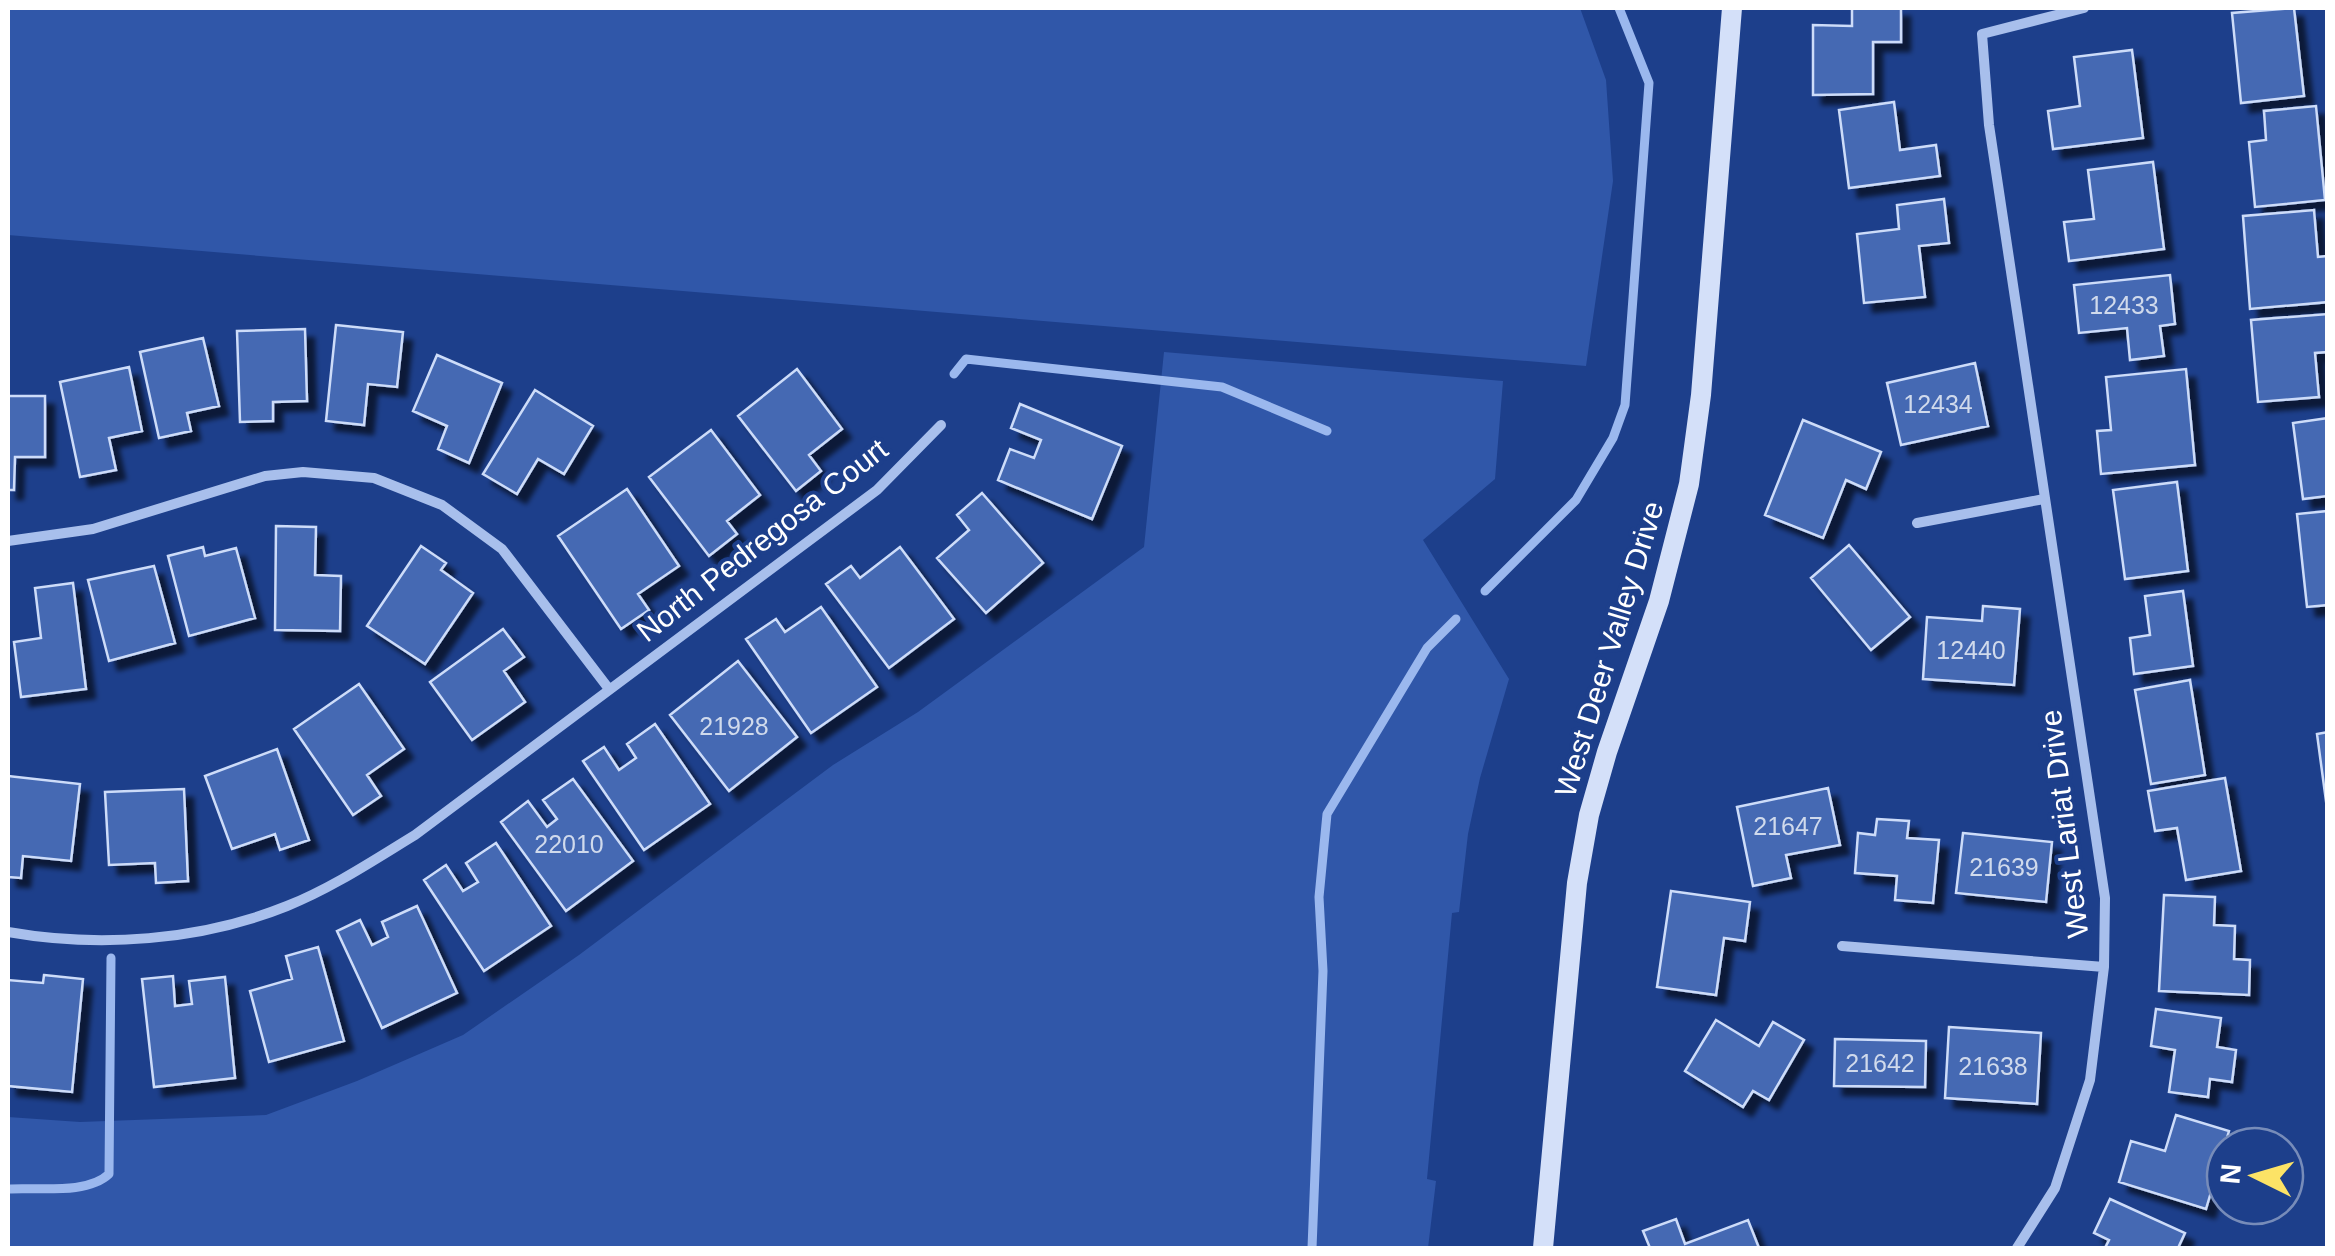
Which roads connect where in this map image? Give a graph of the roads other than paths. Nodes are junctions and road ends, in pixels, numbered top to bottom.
1 (1732, 8) edge
2 (2084, 8) edge
3 (940, 425) dead end
4 (2044, 498) junction
5 (1917, 523) dead end
6 (8, 541) edge
7 (609, 689) junction
8 (8, 932) edge
9 (1842, 946) dead end
10 (2104, 967) junction
11 (1543, 1248) edge
12 (2017, 1248) edge

1 - 11 street, West Deer Valley Drive
2 - 4 street, West Lariat Drive
3 - 7 street, North Pedregosa Court
4 - 5 street
4 - 10 street, West Lariat Drive
6 - 7 street
7 - 8 street, North Pedregosa Court
9 - 10 street
10 - 12 street, West Lariat Drive

